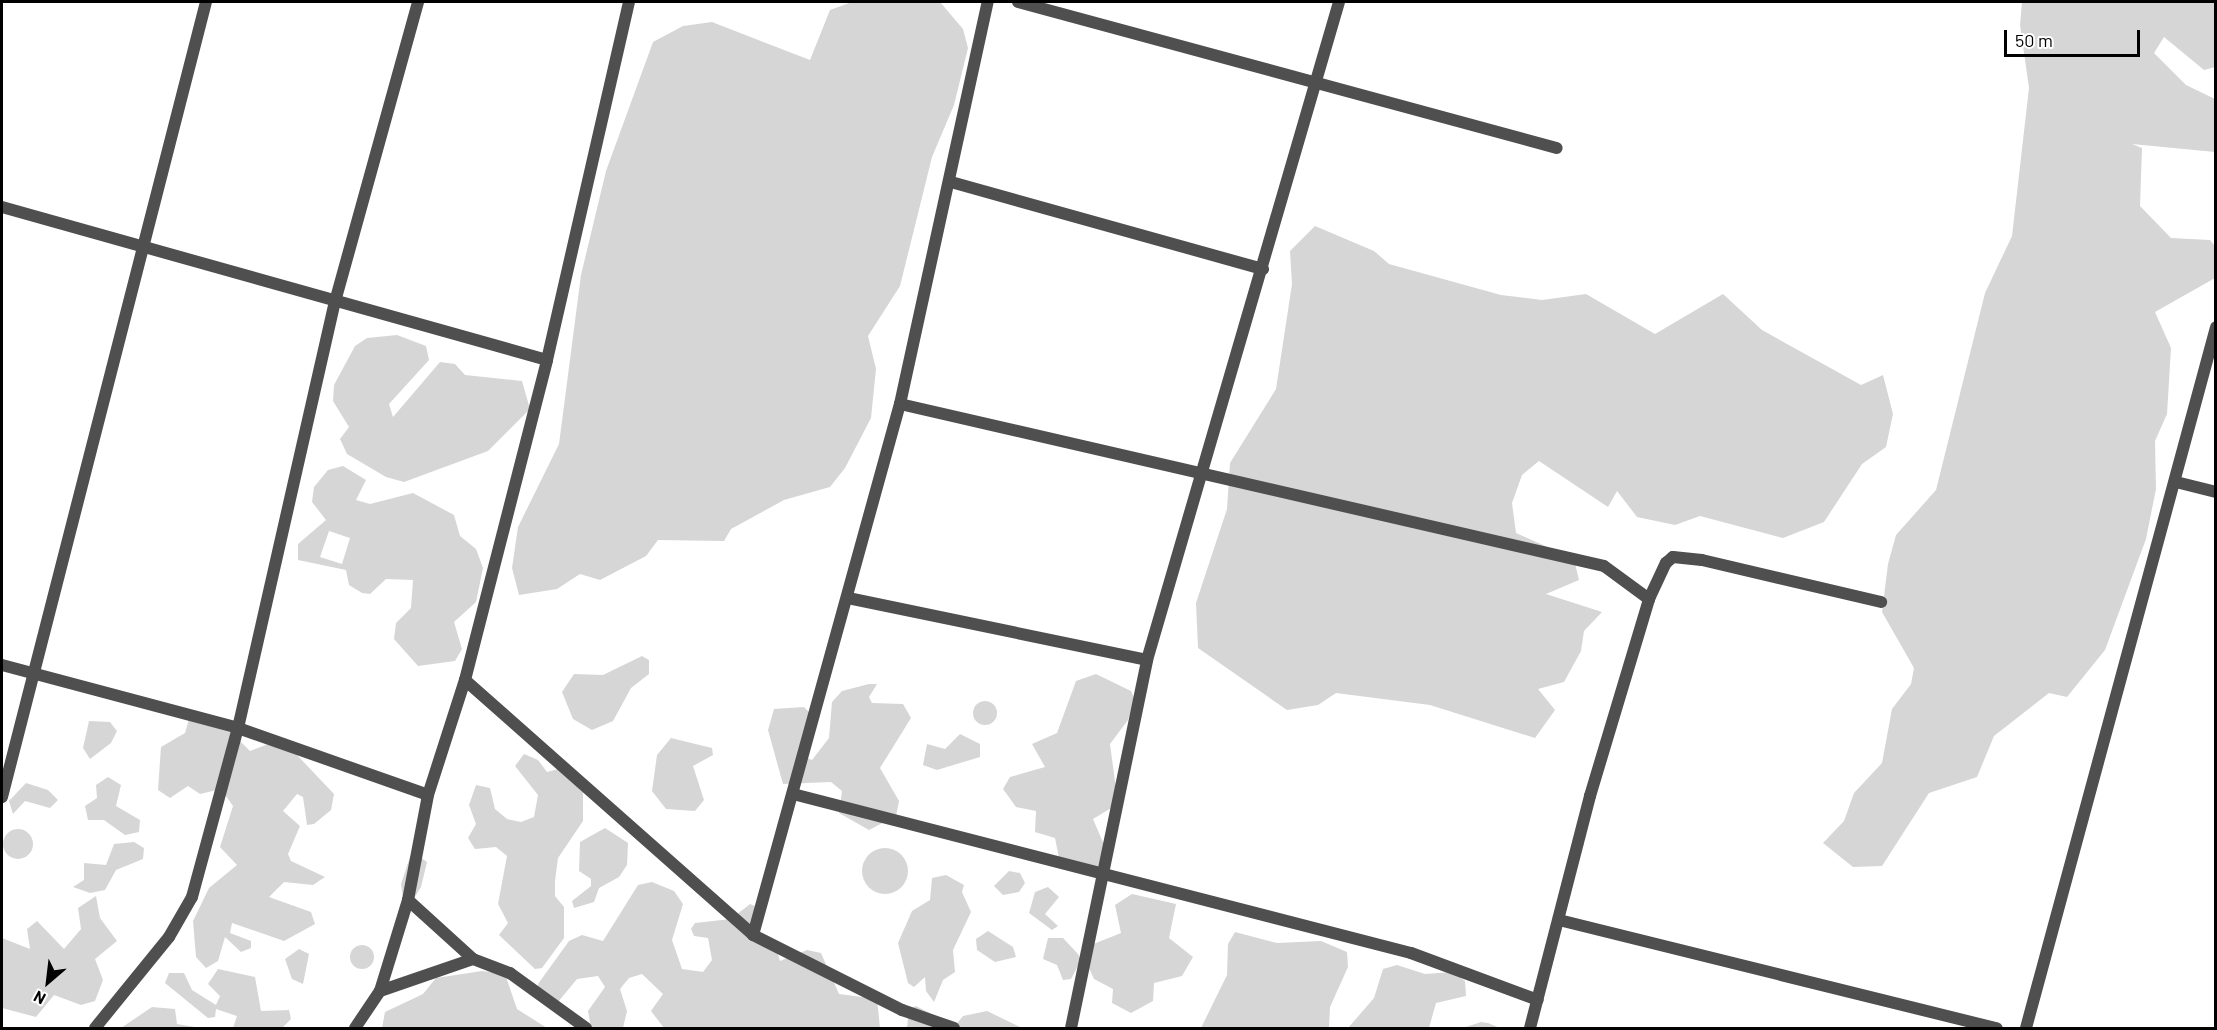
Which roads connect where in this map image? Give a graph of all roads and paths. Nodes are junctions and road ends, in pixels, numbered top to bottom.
1 (206, 2) edge
2 (418, 2) edge
3 (629, 2) edge
4 (988, 2) edge
5 (1018, 2) edge
6 (1339, 2) edge
7 (1318, 83) junction
8 (1557, 148) dead end
9 (951, 182) junction
10 (2, 207) edge
11 (141, 245) junction
12 (1263, 269) junction
13 (336, 298) junction
14 (2216, 327) edge
15 (547, 360) junction
16 (900, 404) junction
17 (1205, 473) junction
18 (2176, 482) junction
19 (2216, 492) edge
20 (848, 598) junction
21 (1649, 599) junction
22 (1881, 602) dead end
23 (1147, 660) junction
24 (2, 665) edge
25 (34, 673) junction
26 (465, 680) junction
27 (238, 728) junction
28 (793, 794) junction
29 (428, 795) junction
30 (2, 797) edge
31 (1102, 876) junction
32 (408, 900) junction
33 (1559, 920) junction
34 (753, 935) junction
35 (473, 959) junction
36 (380, 991) junction
37 (1538, 1000) junction
38 (96, 1029) edge
39 (355, 1029) edge
40 (586, 1029) edge
41 (954, 1029) edge
42 (1071, 1029) edge
43 (1530, 1029) edge
44 (1997, 1029) edge
45 (2026, 1029) edge

1 - 11 street
2 - 13 street
3 - 15 street
4 - 9 street
5 - 7 street
6 - 7 street
7 - 8 street
7 - 12 street
9 - 12 street
9 - 16 street
10 - 11 street
11 - 13 street
11 - 25 street
12 - 17 street
13 - 15 street
13 - 27 street
14 - 18 street
15 - 26 street
16 - 17 street
16 - 20 street
17 - 21 street
17 - 23 street
18 - 19 street
18 - 45 street
20 - 23 street
20 - 28 street
21 - 22 street
21 - 33 street
23 - 31 street
24 - 25 street
25 - 27 street
25 - 30 street
26 - 29 street
26 - 34 street
27 - 29 street
27 - 38 street
28 - 31 street
28 - 34 street
29 - 32 street
31 - 37 street
31 - 42 street
32 - 35 street
32 - 36 street
33 - 37 street
33 - 44 street
34 - 41 street
35 - 36 street
35 - 40 street
36 - 39 street
37 - 43 street

